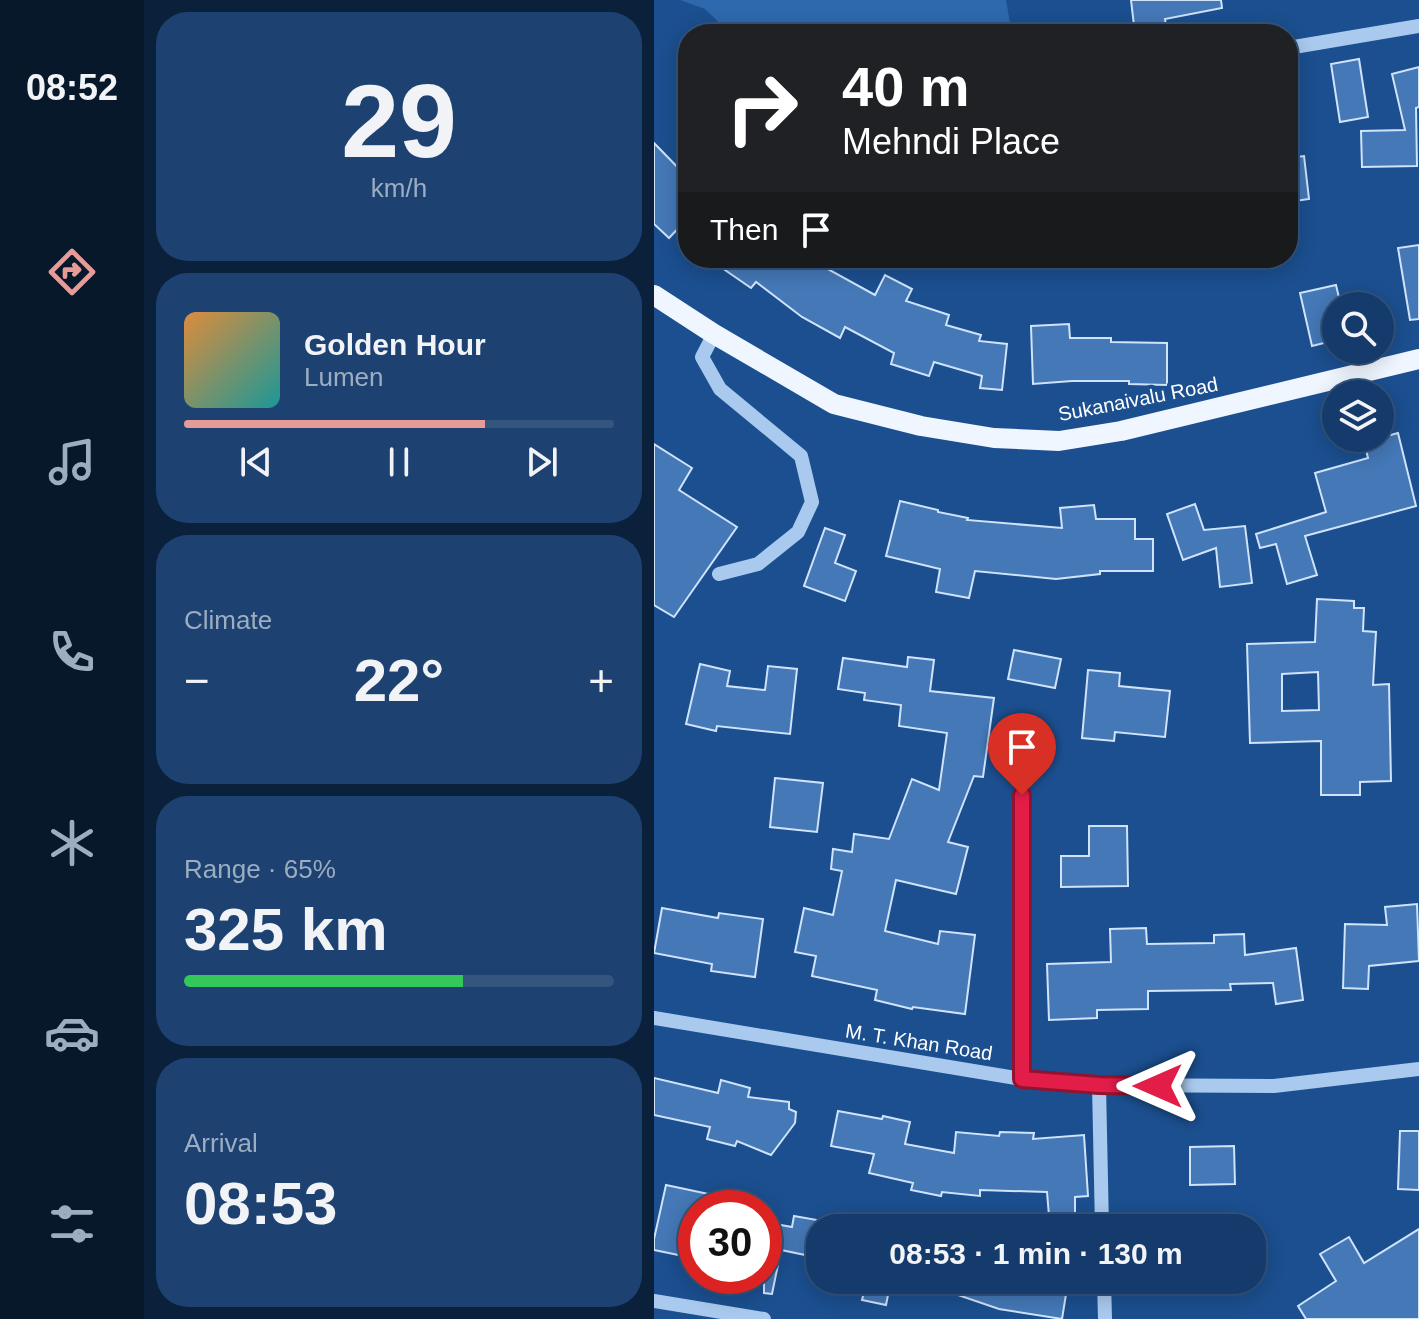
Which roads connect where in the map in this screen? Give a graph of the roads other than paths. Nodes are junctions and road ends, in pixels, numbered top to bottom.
1 (1419, 26) edge
2 (1298, 46) edge
3 (654, 295) edge
4 (714, 334) junction
5 (1419, 359) edge
6 (719, 574) dead end
7 (1022, 795) dead end
8 (654, 1018) edge
9 (1419, 1069) edge
10 (1022, 1079) junction
11 (1099, 1085) junction
12 (1102, 1214) edge
13 (1104, 1294) edge
14 (654, 1301) edge
15 (764, 1319) edge
16 (1105, 1319) edge

1 - 2 street
3 - 4 main road, Sukanaivalu Road
4 - 5 main road, Sukanaivalu Road
4 - 6 street
7 - 10 street
8 - 10 street, M. T. Khan Road
9 - 11 street, M. T. Khan Road
10 - 11 street, M. T. Khan Road
11 - 12 street
13 - 16 street
14 - 15 street

